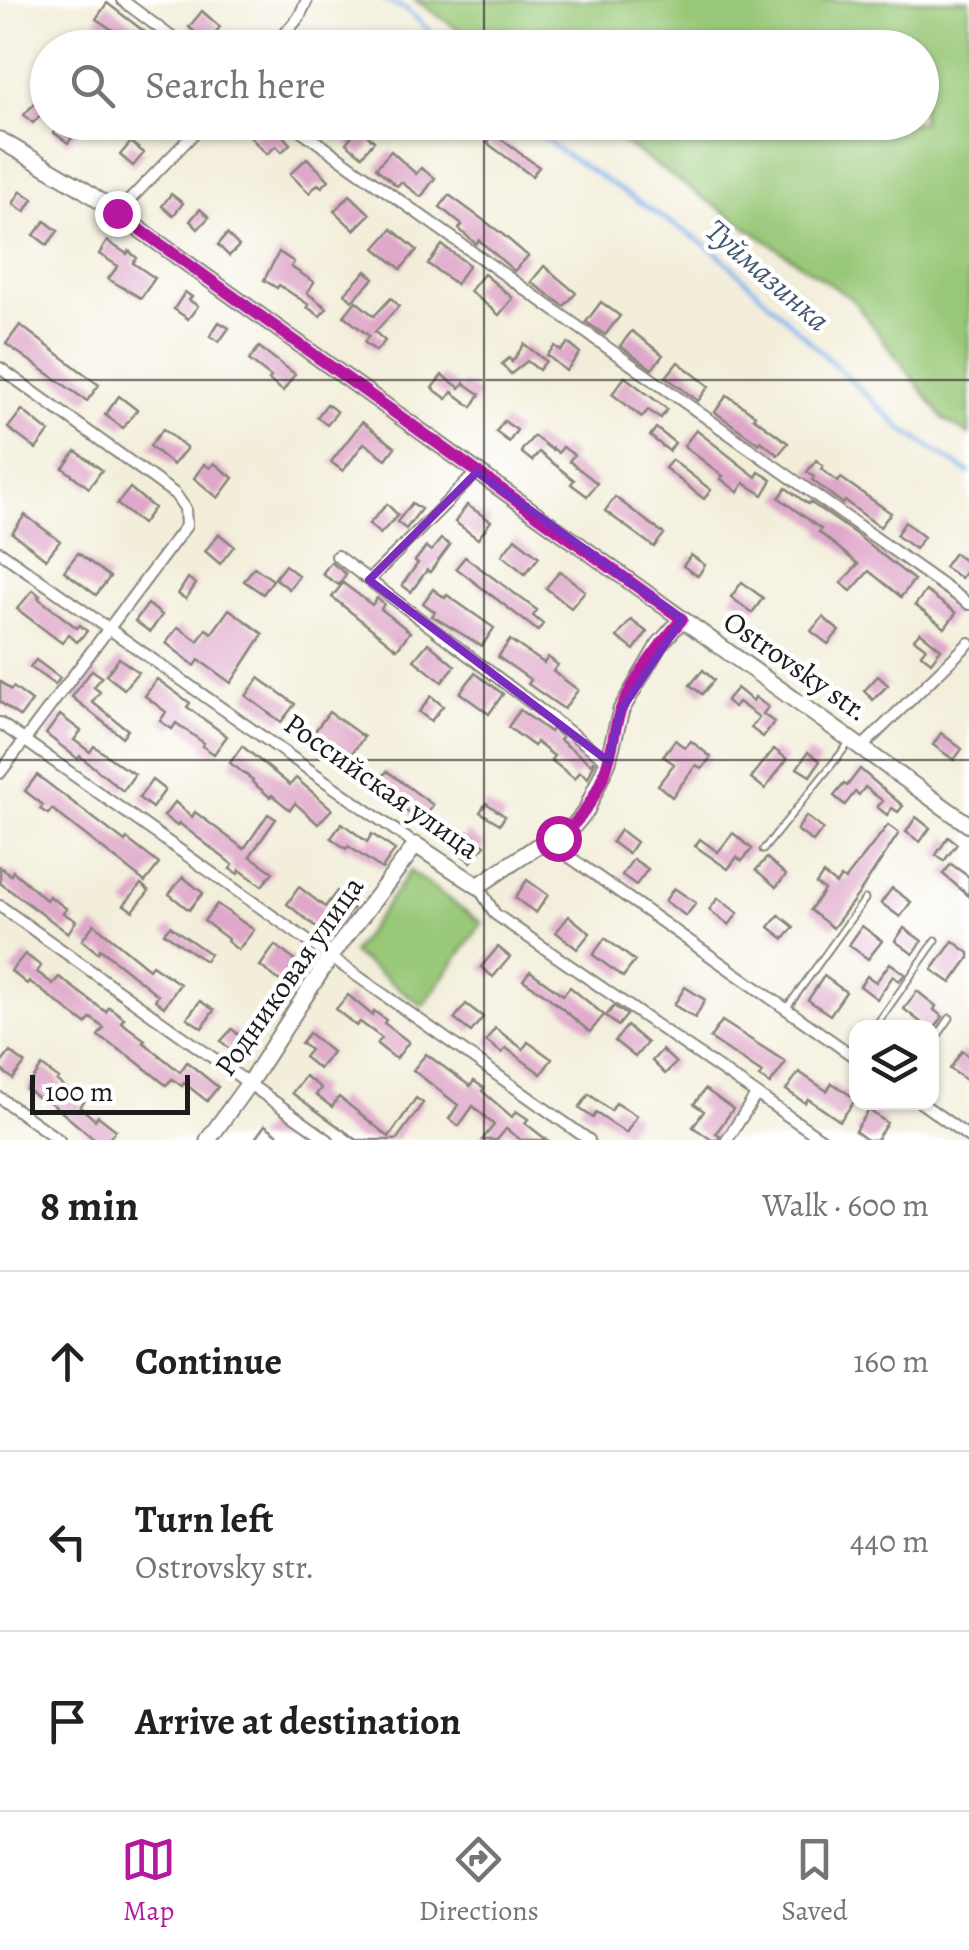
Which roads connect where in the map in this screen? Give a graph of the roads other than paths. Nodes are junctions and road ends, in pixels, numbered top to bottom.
1 (122, 0) edge
2 (307, 0) edge
3 (162, 30) edge
4 (289, 30) edge
5 (0, 140) edge
6 (188, 140) edge
7 (314, 140) edge
8 (117, 213) junction
9 (0, 368) edge
10 (477, 472) junction
11 (0, 552) edge
12 (337, 556) dead end
13 (369, 580) junction
14 (969, 604) edge
15 (682, 619) junction
16 (108, 628) junction
17 (969, 643) edge
18 (0, 723) edge
19 (24, 740) junction
20 (857, 744) junction
21 (608, 761) junction
22 (0, 773) edge
23 (969, 825) edge
24 (558, 838) junction
25 (416, 845) junction
26 (762, 850) dead end
27 (478, 886) junction
28 (865, 899) dead end
29 (0, 906) edge
30 (936, 940) dead end
31 (330, 956) junction
32 (786, 1009) junction
33 (950, 1018) dead end
34 (880, 1020) edge
35 (939, 1034) edge
36 (849, 1050) edge
37 (250, 1084) junction
38 (756, 1095) junction
39 (0, 1098) edge
40 (931, 1110) edge
41 (969, 1137) edge
42 (59, 1140) edge
43 (208, 1140) edge
44 (328, 1140) edge
45 (589, 1140) edge
46 (727, 1140) edge
47 (823, 1140) edge

1 - 3 street
2 - 4 street
5 - 8 main road, Ostrovsky str.
6 - 8 street
7 - 14 street
8 - 10 main road, Ostrovsky str.
9 - 16 street
10 - 13 street
10 - 15 main road, Ostrovsky str.
11 - 16 street, Российская улица
12 - 13 street
13 - 21 street
15 - 20 main road, Ostrovsky str.
15 - 21 main road
16 - 19 street
16 - 25 street, Российская улица
17 - 20 street
18 - 19 street
19 - 22 street
19 - 31 street
20 - 23 main road, Ostrovsky str.
20 - 26 lane
21 - 24 main road
24 - 27 main road
24 - 32 street
25 - 27 main road, Российская улица
25 - 31 main road, Родниковая улица
27 - 38 street, Российская улица
28 - 32 lane
29 - 37 street
30 - 34 lane
31 - 37 main road, Родниковая улица
31 - 45 street
32 - 36 street
33 - 35 lane
37 - 43 main road, Родниковая улица
37 - 44 street
38 - 46 street
38 - 47 street, Российская улица
39 - 42 street
40 - 41 street

